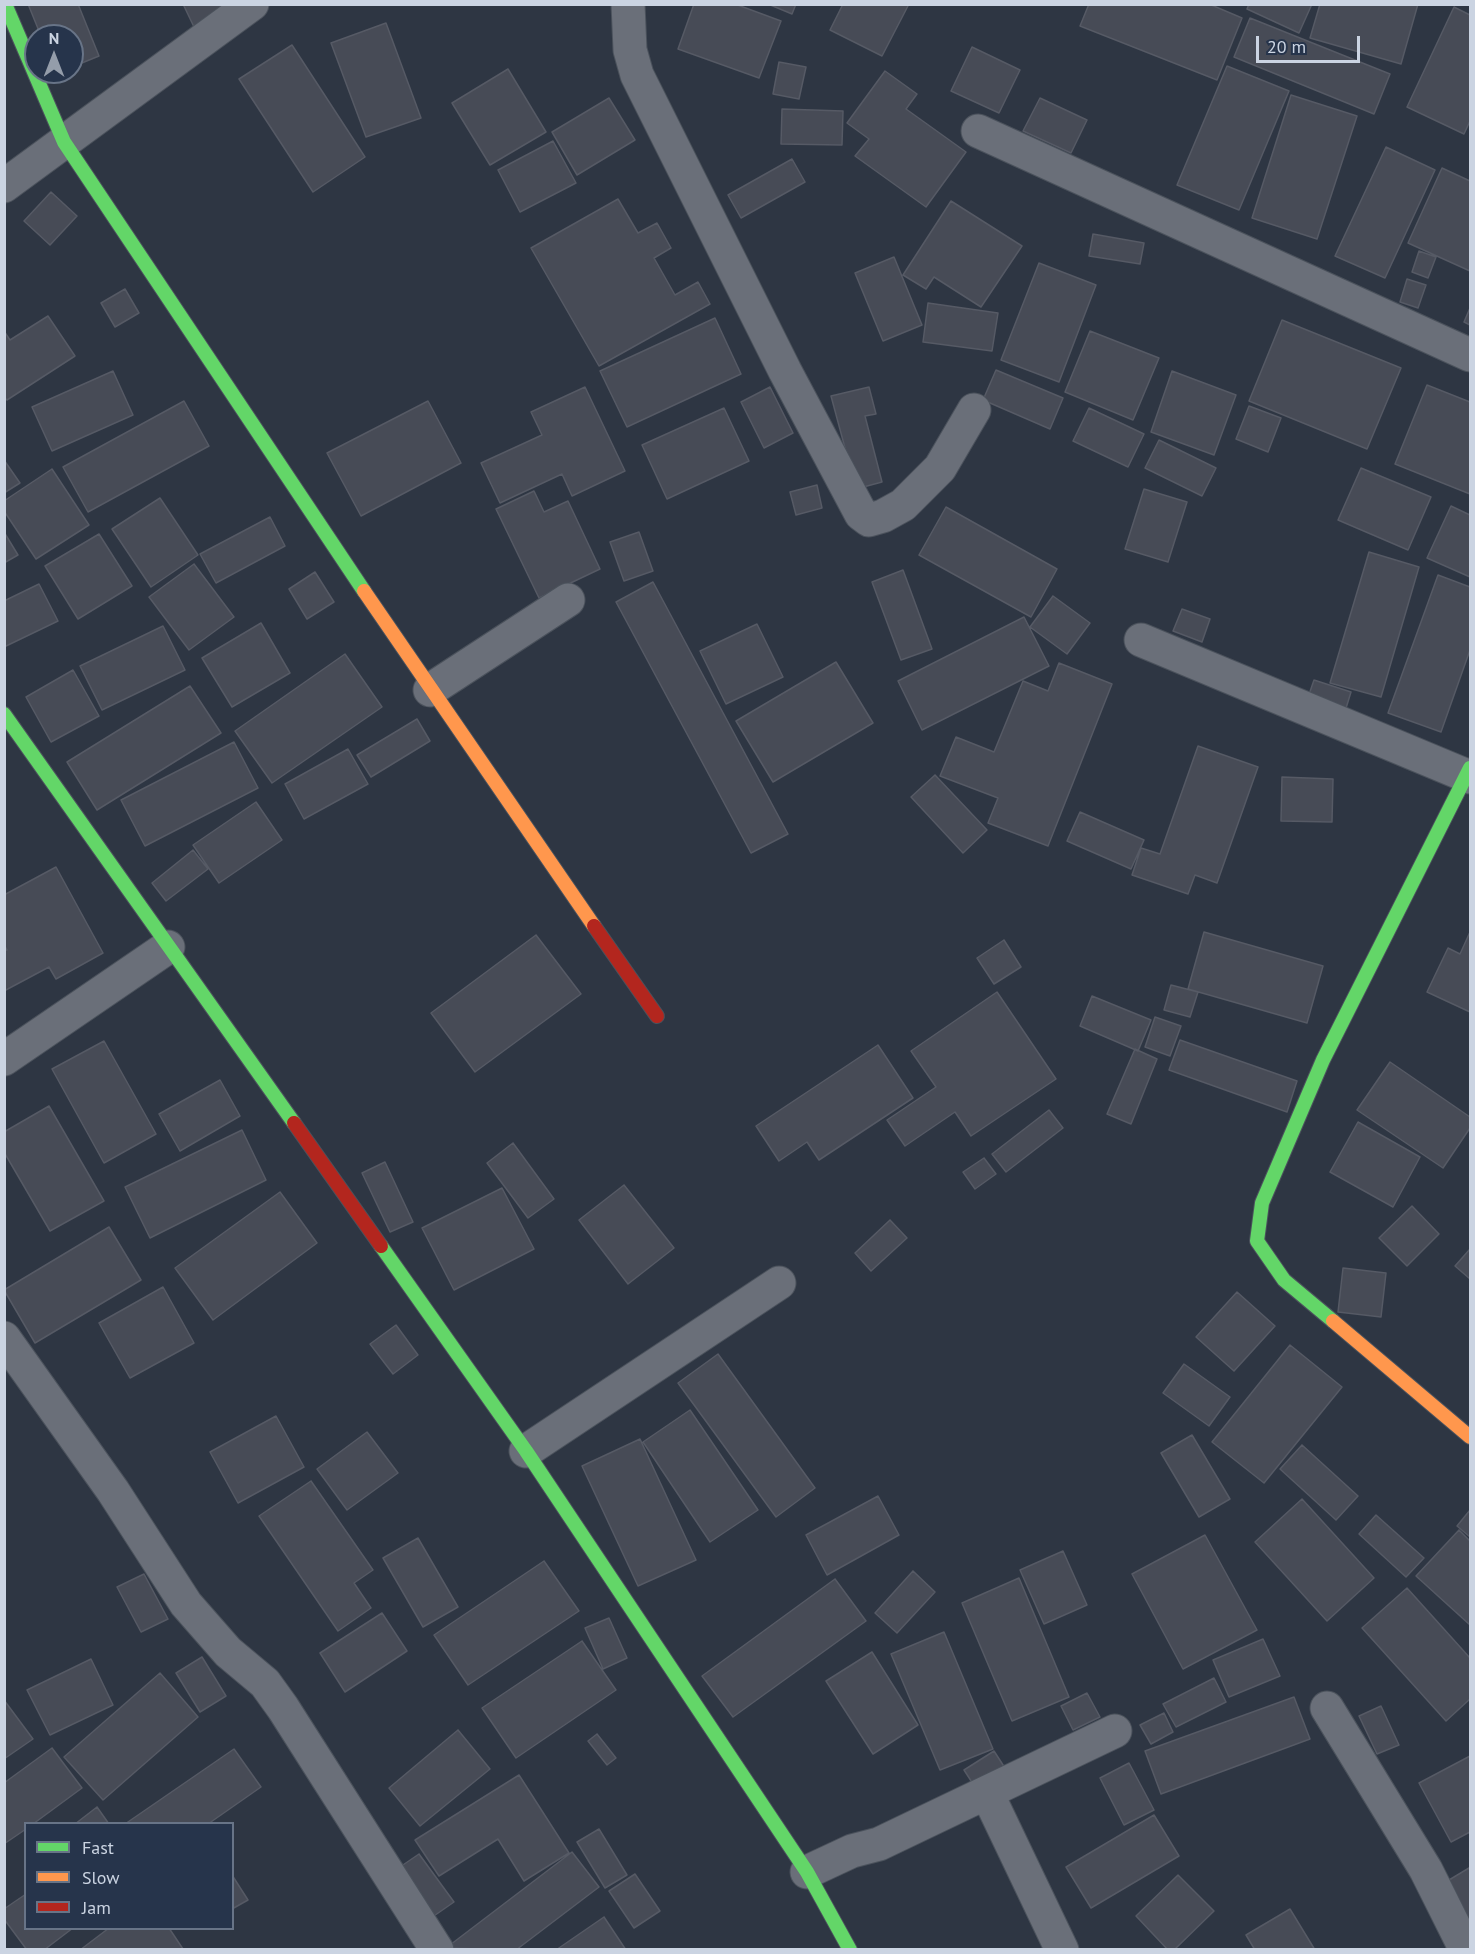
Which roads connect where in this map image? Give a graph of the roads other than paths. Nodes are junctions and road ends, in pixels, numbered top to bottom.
1 (5, 4) edge
2 (252, 4) edge
3 (628, 4) edge
4 (978, 131) dead end
5 (64, 142) junction
6 (4, 186) edge
7 (1470, 355) edge
8 (974, 410) dead end
9 (568, 600) dead end
10 (1141, 640) dead end
11 (430, 690) junction
12 (4, 714) edge
13 (1469, 774) edge
14 (168, 947) junction
15 (657, 1016) dead end
16 (4, 1059) edge
17 (779, 1283) dead end
18 (4, 1338) edge
19 (1470, 1437) edge
20 (526, 1451) junction
21 (1327, 1708) dead end
22 (1115, 1731) dead end
23 (987, 1793) junction
24 (807, 1872) junction
25 (437, 1950) edge
26 (850, 1950) edge
27 (1062, 1950) edge
28 (1466, 1950) edge

1 - 5 street
2 - 5 street
3 - 8 street
4 - 7 street
5 - 6 street
5 - 11 street
9 - 11 street
10 - 13 street
11 - 15 street
12 - 14 street
13 - 19 street
14 - 16 street
14 - 20 street
17 - 20 street
18 - 25 street
20 - 24 street
21 - 28 street
22 - 23 street
23 - 24 street
23 - 27 street
24 - 26 street

